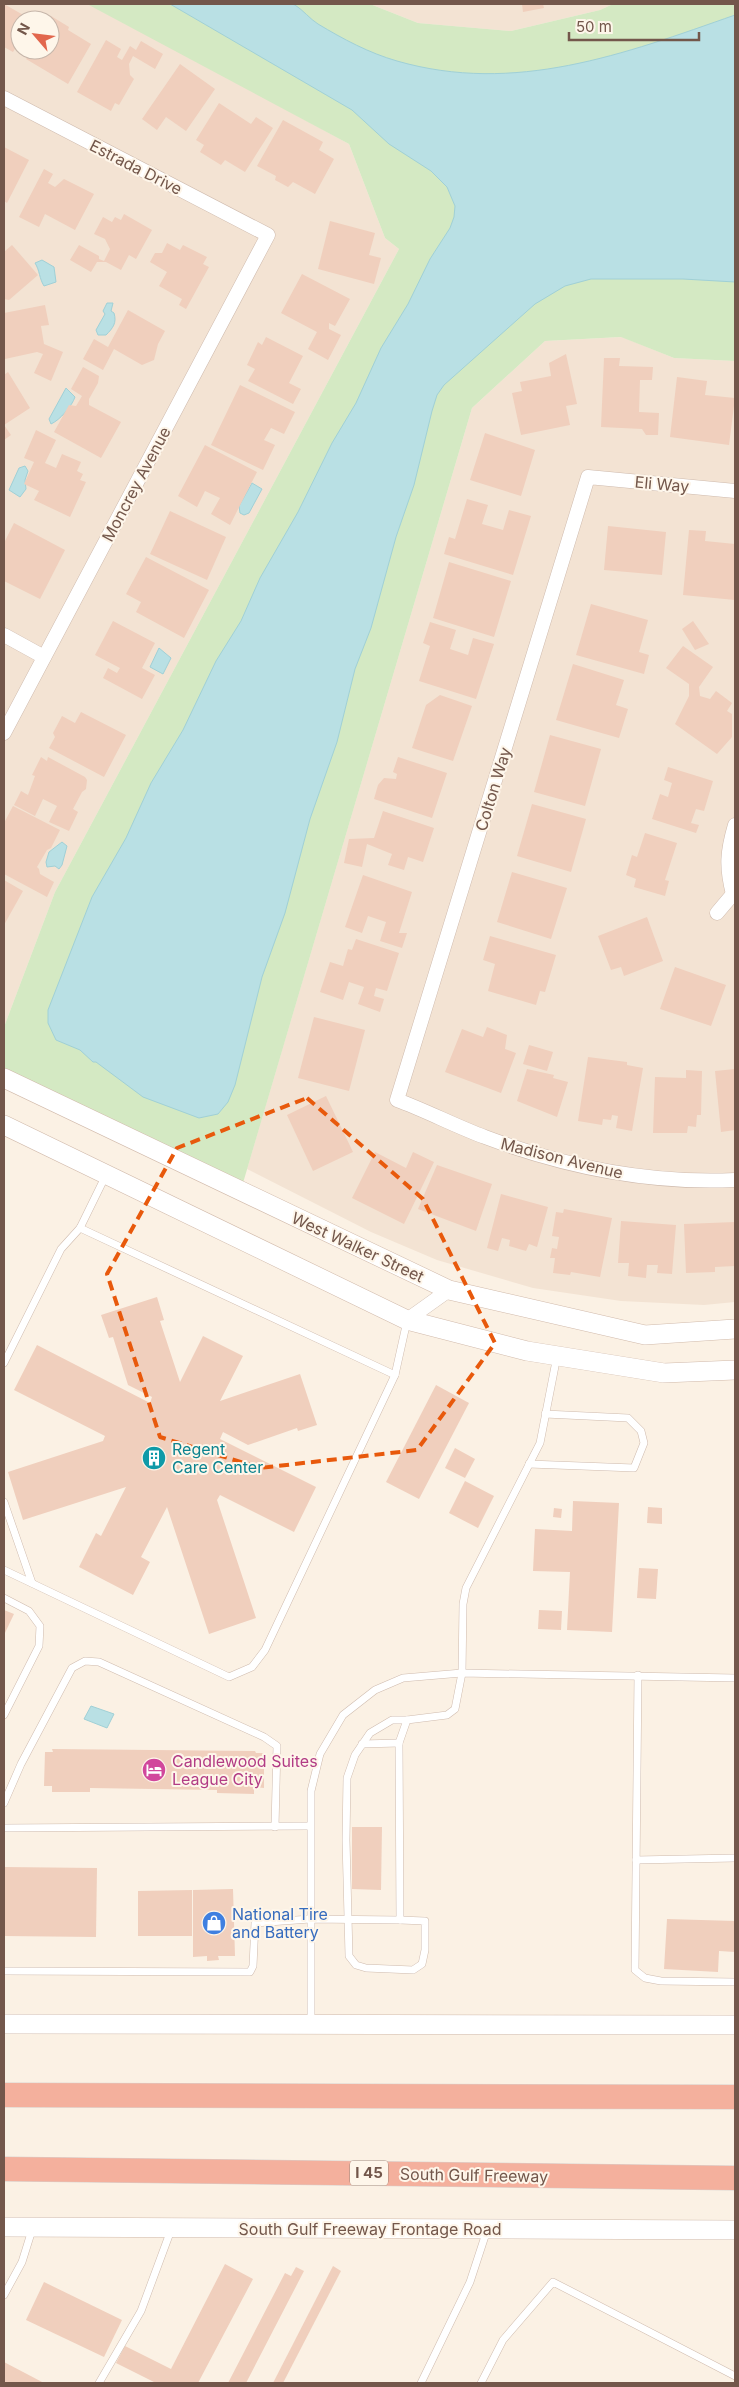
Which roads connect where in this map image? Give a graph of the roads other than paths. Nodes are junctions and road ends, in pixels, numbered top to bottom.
1 (4, 98) edge
2 (268, 235) joint
3 (588, 477) joint
4 (735, 491) edge
5 (4, 635) edge
6 (44, 657) junction
7 (4, 733) edge
8 (735, 825) edge
9 (734, 894) edge
10 (717, 913) dead end
11 (4, 1078) edge
12 (397, 1100) joint
13 (4, 1125) edge
14 (107, 1175) junction
15 (735, 1180) edge
16 (80, 1228) junction
17 (450, 1290) junction
18 (407, 1320) junction
19 (735, 1329) edge
20 (557, 1356) junction
21 (4, 1363) edge
22 (735, 1370) edge
23 (395, 1375) junction
24 (545, 1414) junction
25 (529, 1464) junction
26 (4, 1502) edge
27 (4, 1570) edge
28 (32, 1583) junction
29 (4, 1598) edge
30 (462, 1673) junction
31 (638, 1675) junction
32 (735, 1678) edge
33 (4, 1715) edge
34 (407, 1720) junction
35 (399, 1743) junction
36 (362, 1744) junction
37 (4, 1803) edge
38 (309, 1826) junction
39 (276, 1827) junction
40 (4, 1828) edge
41 (735, 1858) edge
42 (636, 1860) junction
43 (310, 1919) junction
44 (348, 1920) junction
45 (400, 1920) junction
46 (4, 1971) edge
47 (735, 1982) edge
48 (4, 2024) edge
49 (311, 2025) junction
50 (735, 2025) edge
51 (4, 2095) edge
52 (735, 2097) edge
53 (4, 2169) edge
54 (735, 2178) edge
55 (4, 2227) edge
56 (33, 2227) junction
57 (172, 2228) junction
58 (487, 2229) junction
59 (735, 2230) edge
60 (4, 2295) edge
61 (735, 2376) edge
62 (99, 2383) edge
63 (421, 2383) edge
64 (481, 2383) edge

1 - 2 street, Estrada Drive
2 - 6 street, Moncrey Avenue
3 - 4 street, Eli Way
3 - 12 street, Colton Way
5 - 6 street
6 - 7 street, Moncrey Avenue
8 - 9 street
9 - 10 street
11 - 17 street, West Walker Street
12 - 15 street, Madison Avenue
13 - 14 street
14 - 16 lane
14 - 18 street
16 - 21 lane
16 - 23 lane
17 - 18 street
17 - 19 street, West Walker Street
18 - 20 street
18 - 23 lane
20 - 22 street
20 - 24 lane
23 - 28 lane
24 - 25 lane
24 - 25 lane
25 - 30 lane
26 - 28 lane
27 - 28 lane
29 - 33 lane
30 - 31 lane
30 - 34 lane
30 - 38 lane
31 - 32 lane
31 - 42 lane
34 - 35 lane
34 - 36 lane
35 - 36 lane
35 - 45 lane
36 - 44 lane
37 - 39 lane
38 - 39 lane
38 - 43 lane
39 - 40 lane
41 - 42 lane
42 - 47 lane
43 - 44 lane
43 - 46 lane
43 - 49 lane
44 - 45 lane
44 - 45 lane
48 - 49 street
49 - 50 street
51 - 52 highway
53 - 54 highway, South Gulf Freeway / I 45
55 - 56 street, South Gulf Freeway Frontage Road
56 - 57 street, South Gulf Freeway Frontage Road
56 - 60 lane
57 - 58 street, South Gulf Freeway Frontage Road
57 - 62 lane
58 - 59 street, South Gulf Freeway Frontage Road
58 - 63 lane
61 - 64 lane

